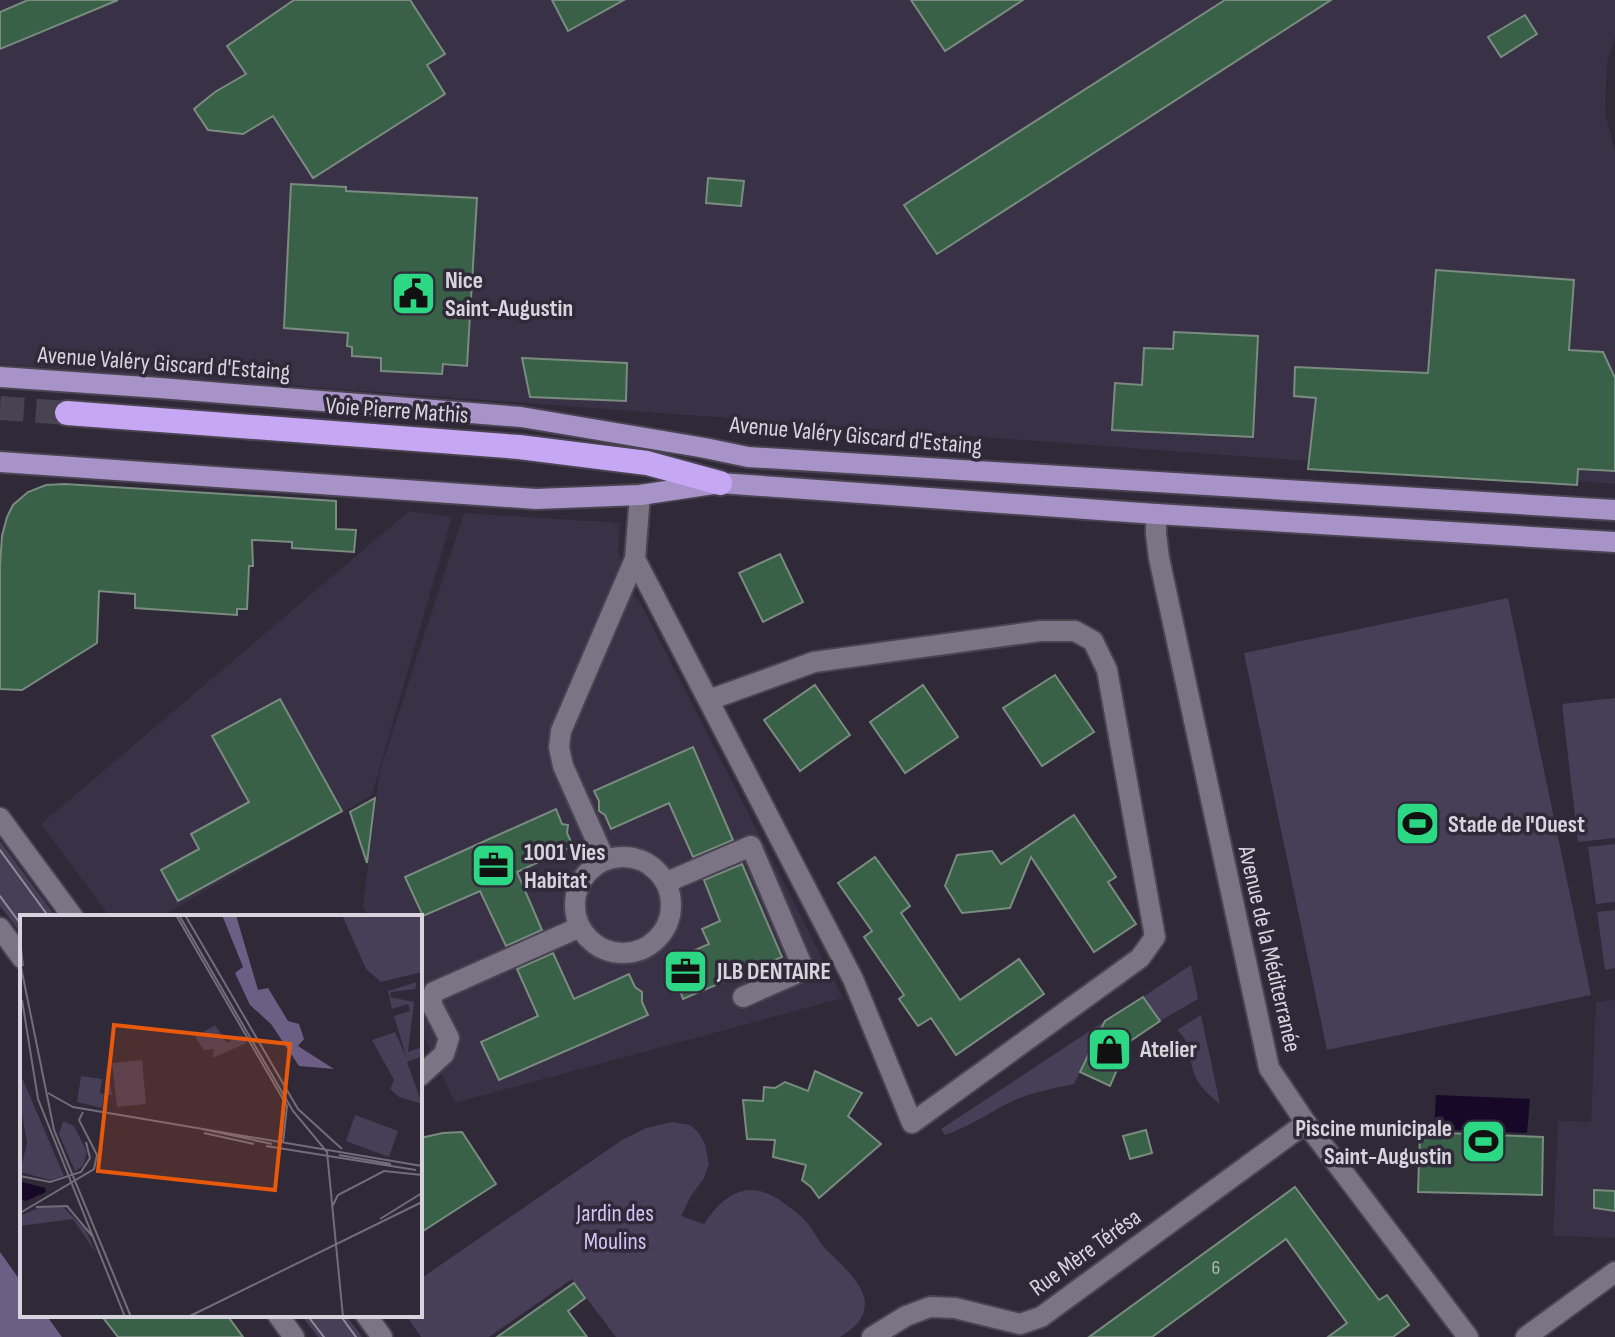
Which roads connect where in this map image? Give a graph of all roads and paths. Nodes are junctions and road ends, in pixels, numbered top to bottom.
1 (0, 377) edge
2 (67, 413) tunnel mouth
3 (0, 462) edge
4 (720, 483) junction
5 (640, 495) junction
6 (1615, 510) edge
7 (1156, 514) junction
8 (1615, 542) edge
9 (635, 559) junction
10 (709, 700) junction
11 (0, 818) edge
12 (605, 860) junction
13 (667, 882) junction
14 (72, 915) edge
15 (580, 927) junction
16 (0, 928) edge
17 (20, 955) edge
18 (743, 997) dead end
19 (422, 1074) edge
20 (1306, 1123) junction
21 (1615, 1272) edge
22 (279, 1317) edge
23 (367, 1317) edge
24 (294, 1337) edge
25 (382, 1337) edge
26 (872, 1337) edge
27 (1468, 1337) edge
28 (1526, 1337) edge

1 - 6 main road, Avenue Valéry Giscard d'Estaing
2 - 4 highway, Voie Pierre Mathis
3 - 5 main road
4 - 5 main road
4 - 7 main road
5 - 9 street
7 - 8 main road
7 - 20 street, Avenue de la Méditerranée
9 - 10 street
9 - 12 street
10 - 10 street
11 - 14 street
12 - 13 street
12 - 15 street
13 - 15 street
13 - 18 street
15 - 19 street
16 - 17 street
20 - 26 street, Rue Mère Térésa
20 - 27 street, Avenue de la Méditerranée
21 - 28 street
22 - 24 street
23 - 25 street

